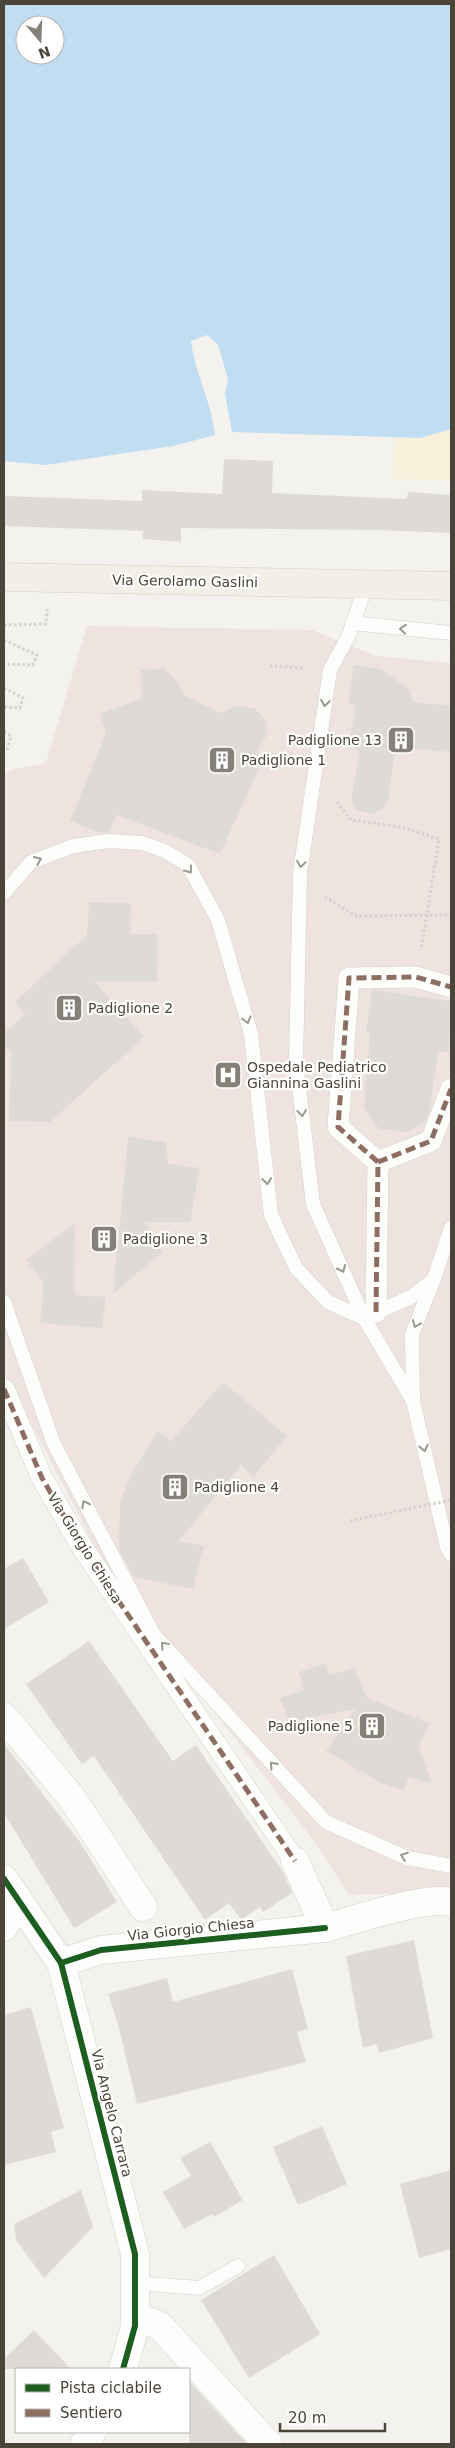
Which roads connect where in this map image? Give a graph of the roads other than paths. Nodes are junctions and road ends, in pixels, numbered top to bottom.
1 (4, 577) edge
2 (367, 583) junction
3 (451, 586) edge
4 (352, 623) junction
5 (451, 634) edge
6 (4, 893) edge
7 (451, 988) edge
8 (451, 1089) edge
9 (378, 1162) junction
10 (451, 1228) edge
11 (434, 1279) junction
12 (4, 1302) edge
13 (370, 1315) junction
14 (4, 1389) edge
15 (413, 1401) junction
16 (451, 1554) edge
17 (4, 1717) edge
18 (296, 1862) joint
19 (451, 1866) edge
20 (11, 1889) edge
21 (451, 1902) edge
22 (143, 1907) dead end
23 (4, 1927) edge
24 (325, 1928) junction
25 (61, 1963) junction
26 (238, 2266) dead end
27 (135, 2283) junction
28 (136, 2316) junction
29 (123, 2368) edge
30 (91, 2433) edge
31 (84, 2444) edge
32 (268, 2444) edge

1 - 2 main road, Via Gerolamo Gaslini
2 - 3 main road, Via Gerolamo Gaslini
2 - 4 lane
5 -> 4 lane
4 -> 13 lane
6 -> 13 lane
7 - 9 street
8 - 9 street
9 - 13 street
10 - 11 lane
11 - 13 lane
11 -> 15 lane
19 -> 12 lane
13 - 15 lane
14 - 18 street, Via Giorgio Chiesa
15 -> 16 lane
17 - 22 street
18 - 24 street, Via Giorgio Chiesa
20 - 23 street, Via Angelo Carrara
20 - 25 street, Via Angelo Carrara
21 - 24 street, Via Giorgio Chiesa
24 - 25 street, Via Giorgio Chiesa
25 - 27 street, Via Angelo Carrara
26 - 27 lane
27 - 28 street, Via Angelo Carrara
28 - 29 street, Via Angelo Carrara
28 - 32 street
30 - 31 street

